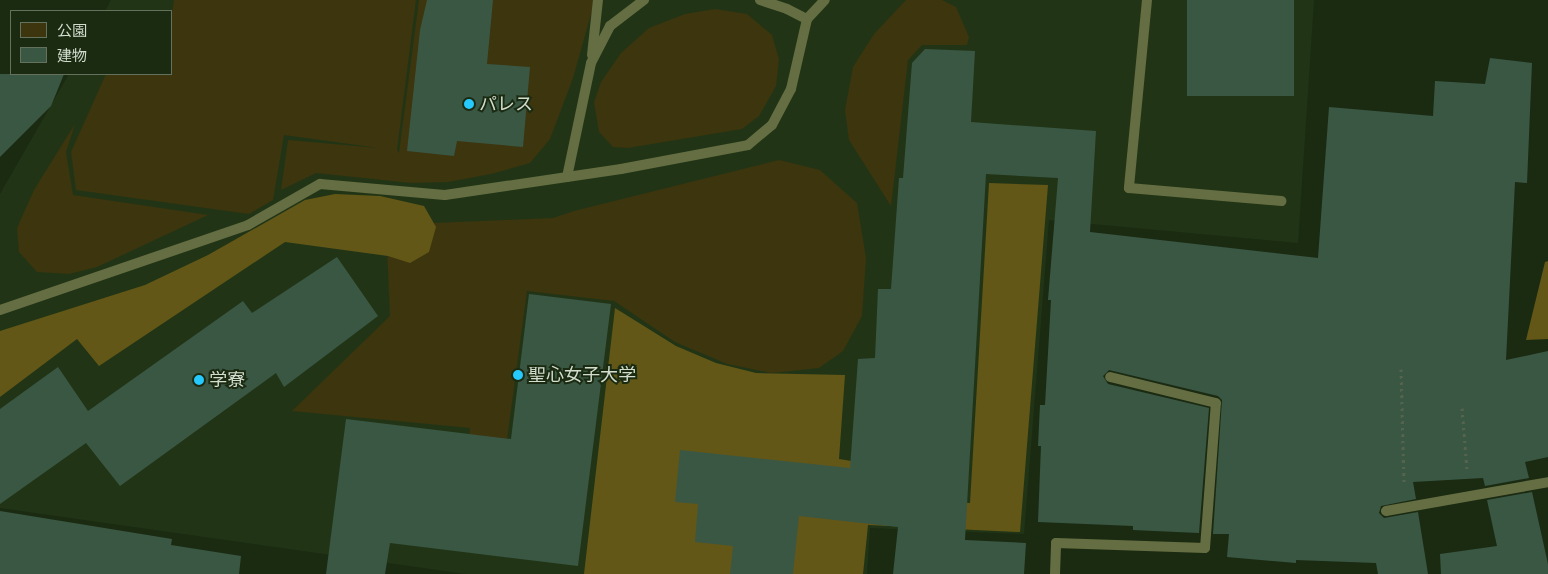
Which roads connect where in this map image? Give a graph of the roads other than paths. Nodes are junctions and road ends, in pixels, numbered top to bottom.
1 (598, 0) edge
2 (644, 0) edge
3 (760, 0) edge
4 (826, 0) edge
5 (1146, 0) edge
6 (807, 19) junction
7 (591, 63) junction
8 (567, 177) junction
9 (1281, 201) dead end
10 (0, 310) edge
11 (1110, 377) dead end
12 (1548, 482) edge
13 (1386, 511) dead end
14 (1055, 574) edge

1 - 7 lane
2 - 7 lane
3 - 6 lane
4 - 6 lane
5 - 9 lane
6 - 8 lane
7 - 8 lane
8 - 10 lane
11 - 14 lane
12 - 13 lane

